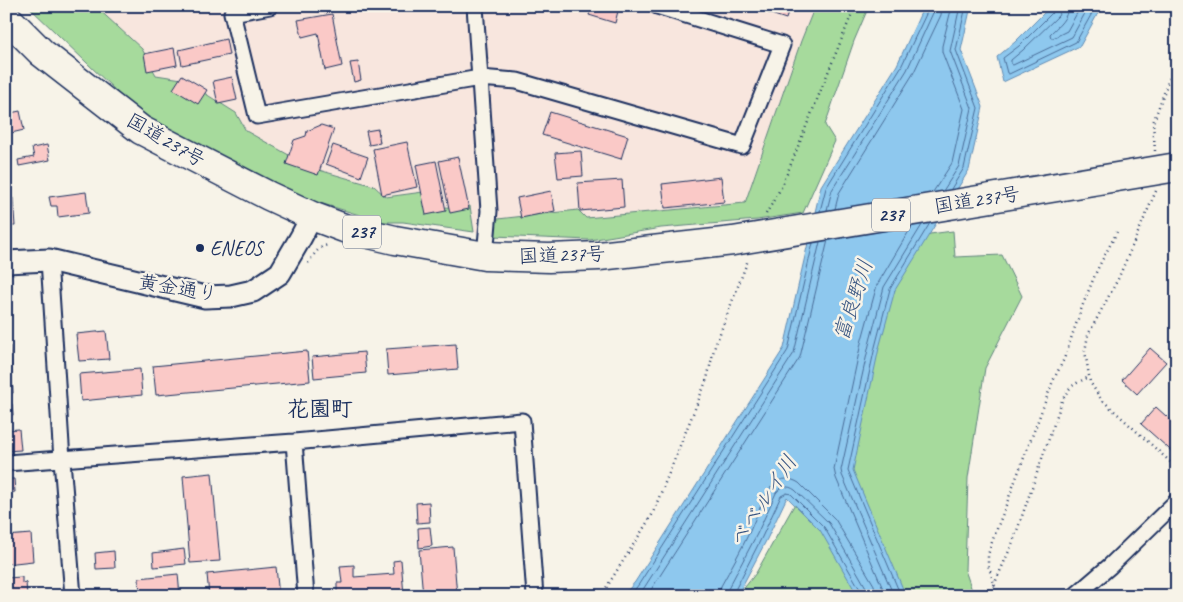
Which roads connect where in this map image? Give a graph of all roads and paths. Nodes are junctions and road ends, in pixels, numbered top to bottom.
1 (270, 6) edge
2 (475, 6) edge
3 (656, 6) edge
4 (855, 6) edge
5 (6, 17) edge
6 (1177, 57) edge
7 (480, 78) junction
8 (1167, 169) edge
9 (312, 216) junction
10 (772, 224) junction
11 (1116, 232) dead end
12 (331, 245) dead end
13 (485, 256) junction
14 (749, 258) dead end
15 (48, 260) junction
16 (6, 262) edge
17 (306, 267) dead end
18 (1089, 377) junction
19 (294, 442) junction
20 (62, 460) junction
21 (6, 463) edge
22 (1177, 468) edge
23 (1177, 501) edge
24 (994, 585) junction
25 (72, 596) edge
26 (306, 596) edge
27 (535, 596) edge
28 (602, 596) edge
29 (998, 596) edge
30 (1074, 596) edge

1 - 7 street
2 - 7 street
3 - 7 street
4 - 10 path
5 - 9 highway, 国道237号 / 237
6 - 8 path
7 - 13 street
8 - 10 highway, 国道237号 / 237
8 - 18 path
9 - 13 highway, 国道237号 / 237
9 - 15 street, 黄金通り
10 - 13 highway, 国道237号 / 237
11 - 24 path
12 - 17 path
14 - 28 path
15 - 16 street, 黄金通り
15 - 20 street
18 - 22 path
18 - 24 path
19 - 20 street
19 - 26 street
19 - 27 street
20 - 21 street
20 - 25 street
23 - 30 street
24 - 29 path

